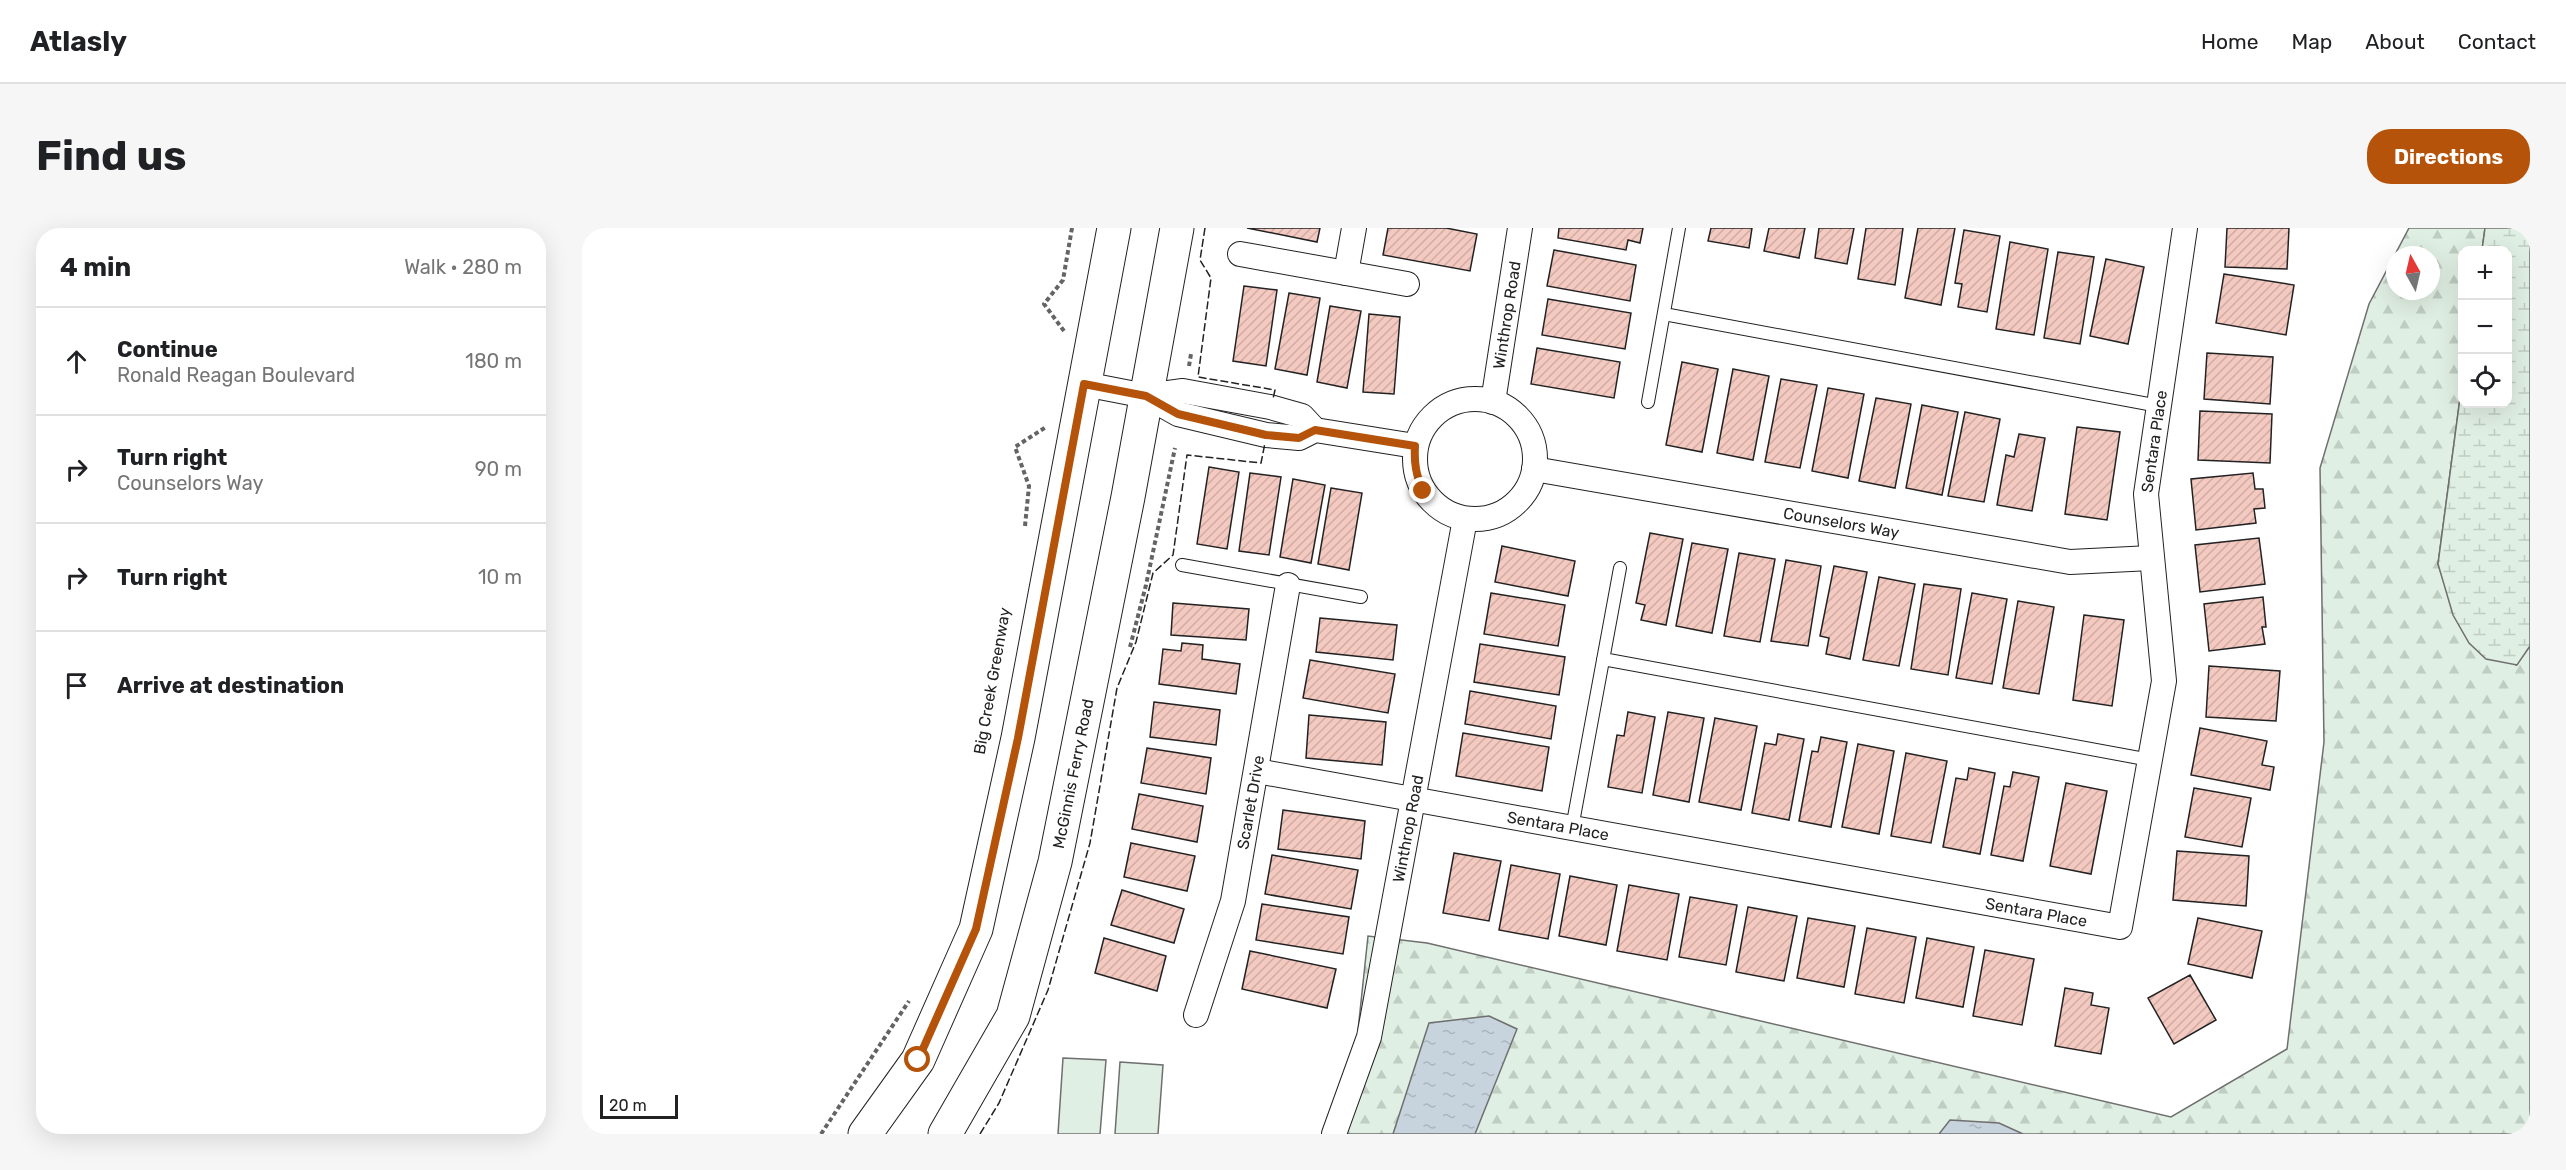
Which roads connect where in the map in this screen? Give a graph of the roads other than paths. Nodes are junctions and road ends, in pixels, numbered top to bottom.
1 (1114, 228) edge
2 (1177, 228) edge
3 (1354, 228) edge
4 (1520, 228) edge
5 (1679, 228) edge
6 (2185, 228) edge
7 (1240, 254) dead end
8 (1346, 273) junction
9 (1407, 284) dead end
10 (1664, 314) junction
11 (1084, 384) junction
12 (1146, 396) junction
13 (1492, 402) junction
14 (1648, 402) dead end
15 (2159, 406) junction
16 (1415, 446) junction
17 (1534, 469) junction
18 (1465, 519) junction
19 (2151, 558) junction
20 (1182, 565) dead end
21 (1620, 568) dead end
22 (1288, 585) junction
23 (1361, 597) dead end
24 (1603, 659) junction
25 (2150, 760) junction
26 (1257, 771) junction
27 (1412, 800) junction
28 (1572, 828) junction
29 (1196, 1015) dead end
30 (865, 1134) edge
31 (945, 1134) edge
32 (1334, 1134) edge

1 - 11 main road
2 - 12 main road, McGinnis Ferry Road
3 - 8 street
4 - 13 street, Winthrop Road
5 - 10 lane
6 - 15 street, Sentara Place
7 - 8 street
8 - 9 street
10 - 14 lane
10 - 15 lane
11 - 12 street
11 - 30 main road
12 - 16 street
12 - 31 main road, McGinnis Ferry Road
13 - 16 street
13 - 17 street
15 - 19 street, Sentara Place
16 - 18 street
17 - 18 street
17 - 19 street, Counselors Way
18 - 27 street, Winthrop Road
19 - 25 street, Sentara Place
20 - 22 lane
21 - 24 lane
22 - 23 lane
22 - 26 street, Scarlet Drive
24 - 25 lane
24 - 28 lane
25 - 28 street, Sentara Place
26 - 27 street, Sentara Place
26 - 29 street, Scarlet Drive
27 - 28 street, Sentara Place
27 - 32 street, Winthrop Road

